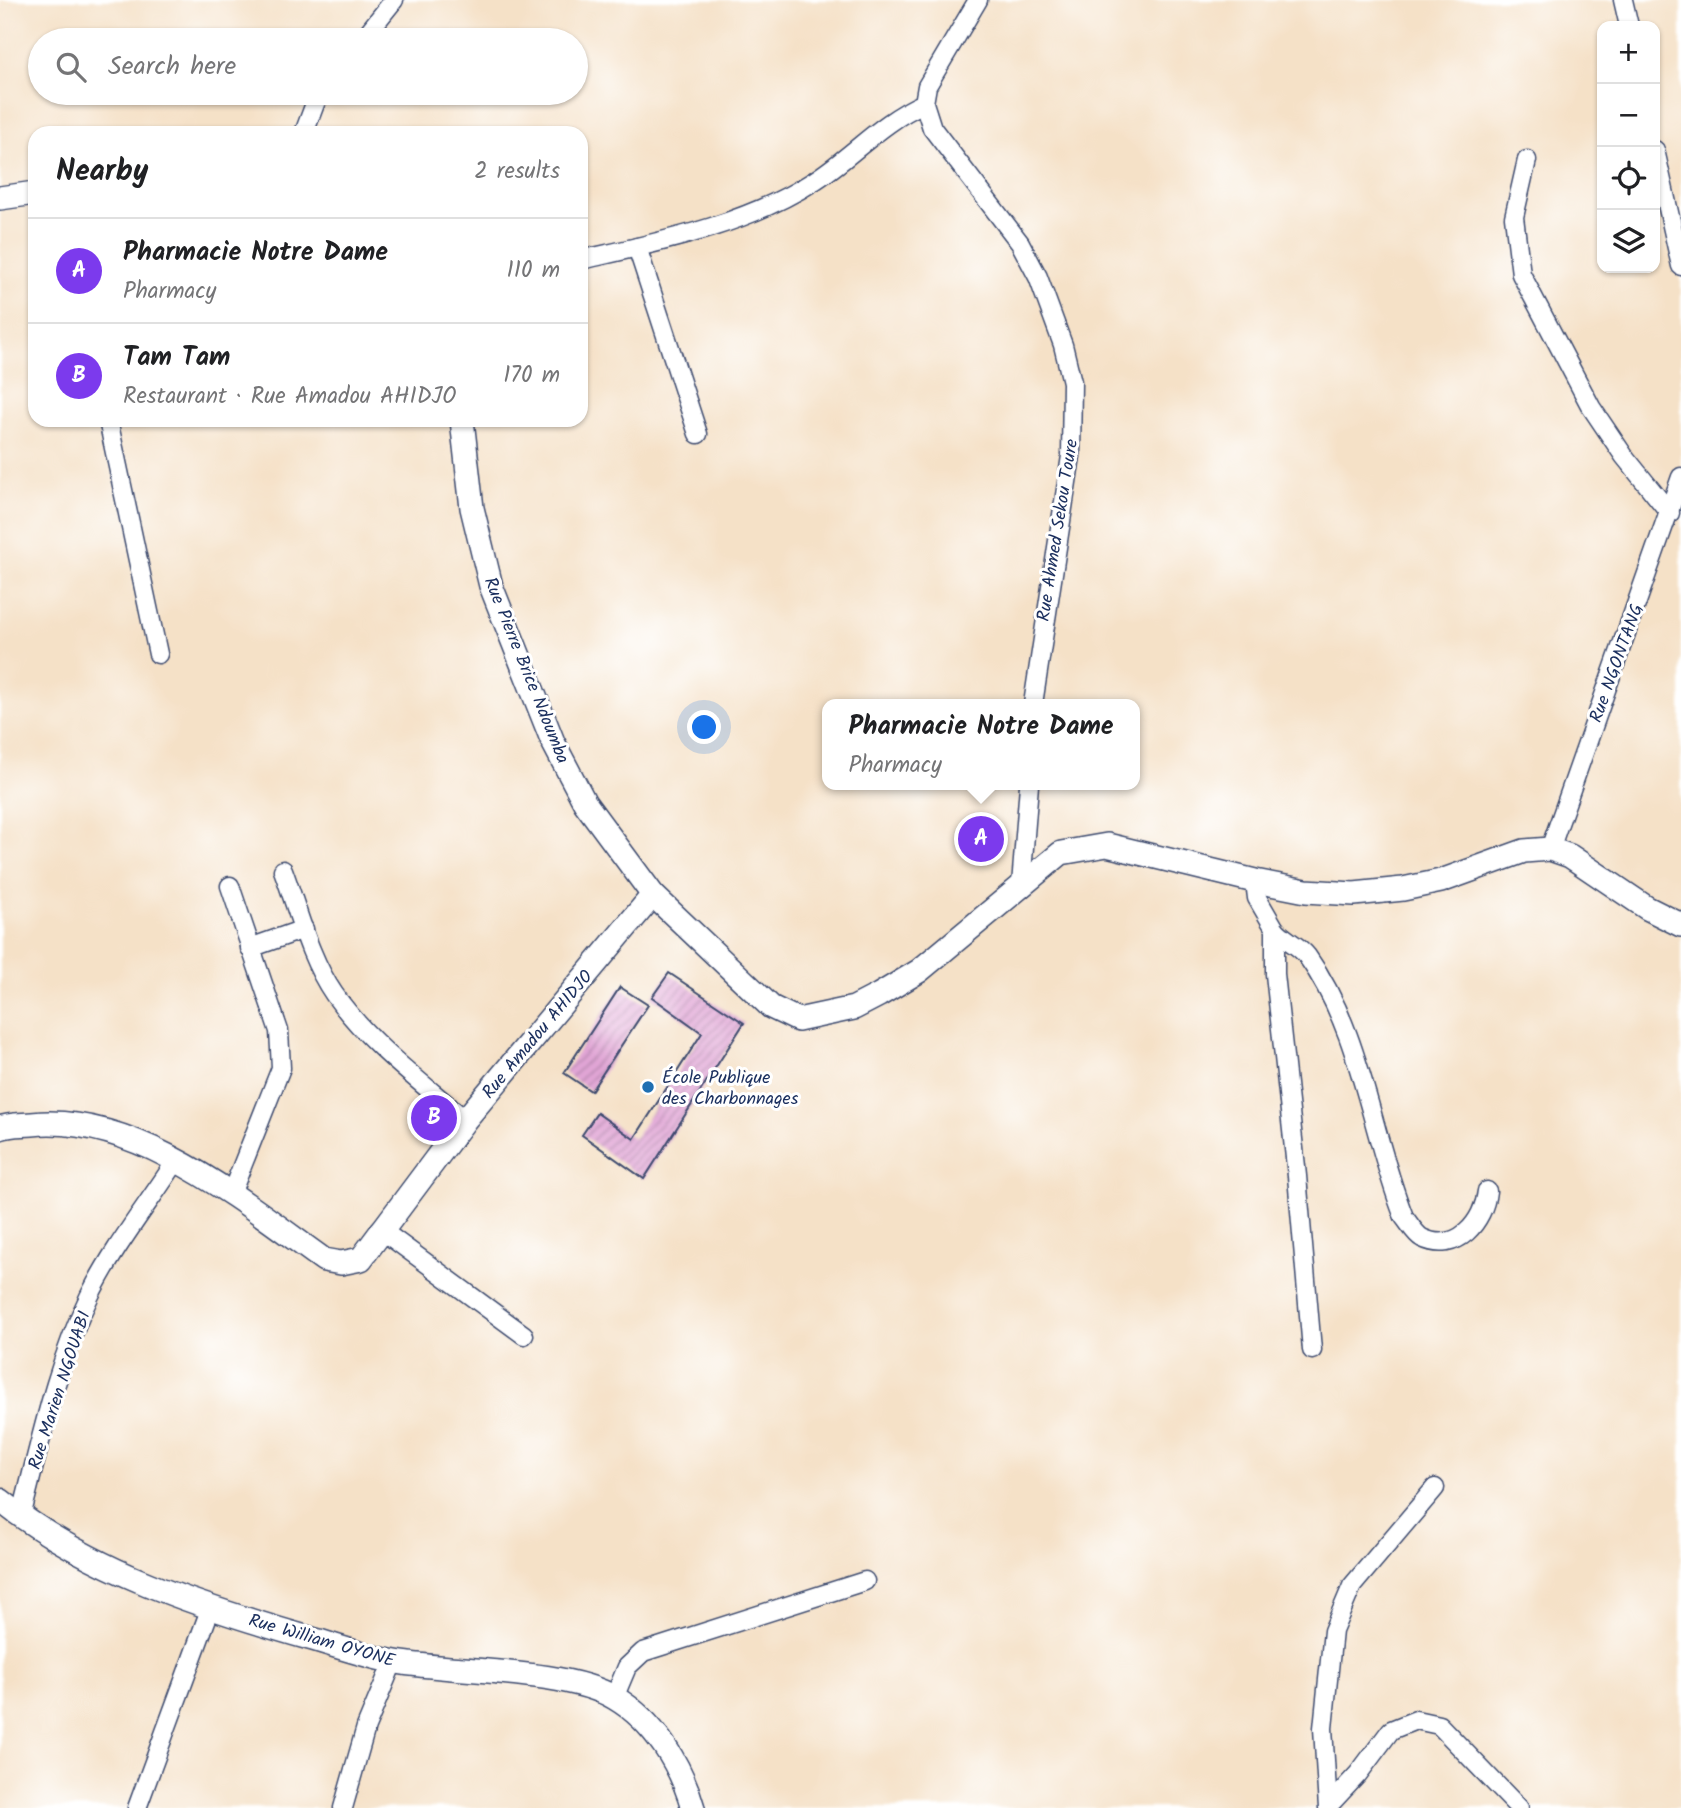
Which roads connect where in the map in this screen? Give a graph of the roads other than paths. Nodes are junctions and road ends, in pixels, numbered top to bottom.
1 (394, 0) edge
2 (1623, 0) edge
3 (974, 2) edge
4 (1628, 21) edge
5 (372, 28) edge
6 (924, 103) junction
7 (314, 105) edge
8 (307, 126) edge
9 (1527, 160) dead end
10 (1660, 172) edge
11 (28, 196) edge
12 (0, 198) edge
13 (637, 247) junction
14 (588, 258) edge
15 (1681, 266) edge
16 (109, 427) edge
17 (463, 427) edge
18 (698, 434) dead end
19 (1681, 477) edge
20 (1670, 513) junction
21 (158, 654) dead end
22 (1034, 699) edge
23 (1029, 790) edge
24 (1549, 849) junction
25 (283, 870) dead end
26 (1255, 881) junction
27 (1021, 885) junction
28 (230, 886) dead end
29 (653, 895) junction
30 (1681, 925) edge
31 (304, 929) junction
32 (1275, 929) junction
33 (250, 948) junction
34 (465, 1120) junction
35 (0, 1128) edge
36 (176, 1161) junction
37 (1487, 1191) dead end
38 (231, 1194) junction
39 (380, 1229) junction
40 (524, 1335) dead end
41 (1312, 1350) dead end
42 (1435, 1488) dead end
43 (0, 1500) edge
44 (21, 1517) junction
45 (865, 1581) dead end
46 (211, 1607) junction
47 (393, 1662) junction
48 (614, 1698) junction
49 (1328, 1806) edge
50 (137, 1808) edge
51 (343, 1808) edge
52 (693, 1808) edge
53 (1519, 1808) edge

1 - 5 street
2 - 4 street
3 - 6 street
6 - 13 street
6 - 22 street, Rue Ahmed Sekou Toure
7 - 8 street
9 - 20 street
10 - 15 street
11 - 12 street
13 - 14 street
13 - 18 street
16 - 21 street
17 - 29 street, Rue Pierre Brice Ndoumba
19 - 20 street, Rue NGONTANG
20 - 24 street, Rue NGONTANG
23 - 27 street
24 - 26 street, Rue Pierre Brice Ndoumba
24 - 30 street
25 - 31 street
26 - 27 street, Rue Pierre Brice Ndoumba
26 - 32 street
27 - 29 street, Rue Pierre Brice Ndoumba
28 - 33 street
29 - 34 street, Rue Amadou AHIDJO
31 - 33 street
31 - 34 street
32 - 37 street
32 - 41 street
33 - 38 street
34 - 39 street, Rue Amadou AHIDJO
35 - 36 street, Rue Amadou AHIDJO
36 - 38 street, Rue Amadou AHIDJO
36 - 44 street, Rue Marien NGOUABI
38 - 39 street, Rue Amadou AHIDJO
39 - 40 street
42 - 49 street
43 - 44 street, Rue William OYONE
44 - 46 street, Rue William OYONE
45 - 48 street
46 - 47 street, Rue William OYONE
46 - 50 street
47 - 48 street, Rue William OYONE
47 - 51 street
48 - 52 street, Rue William OYONE
49 - 53 street

